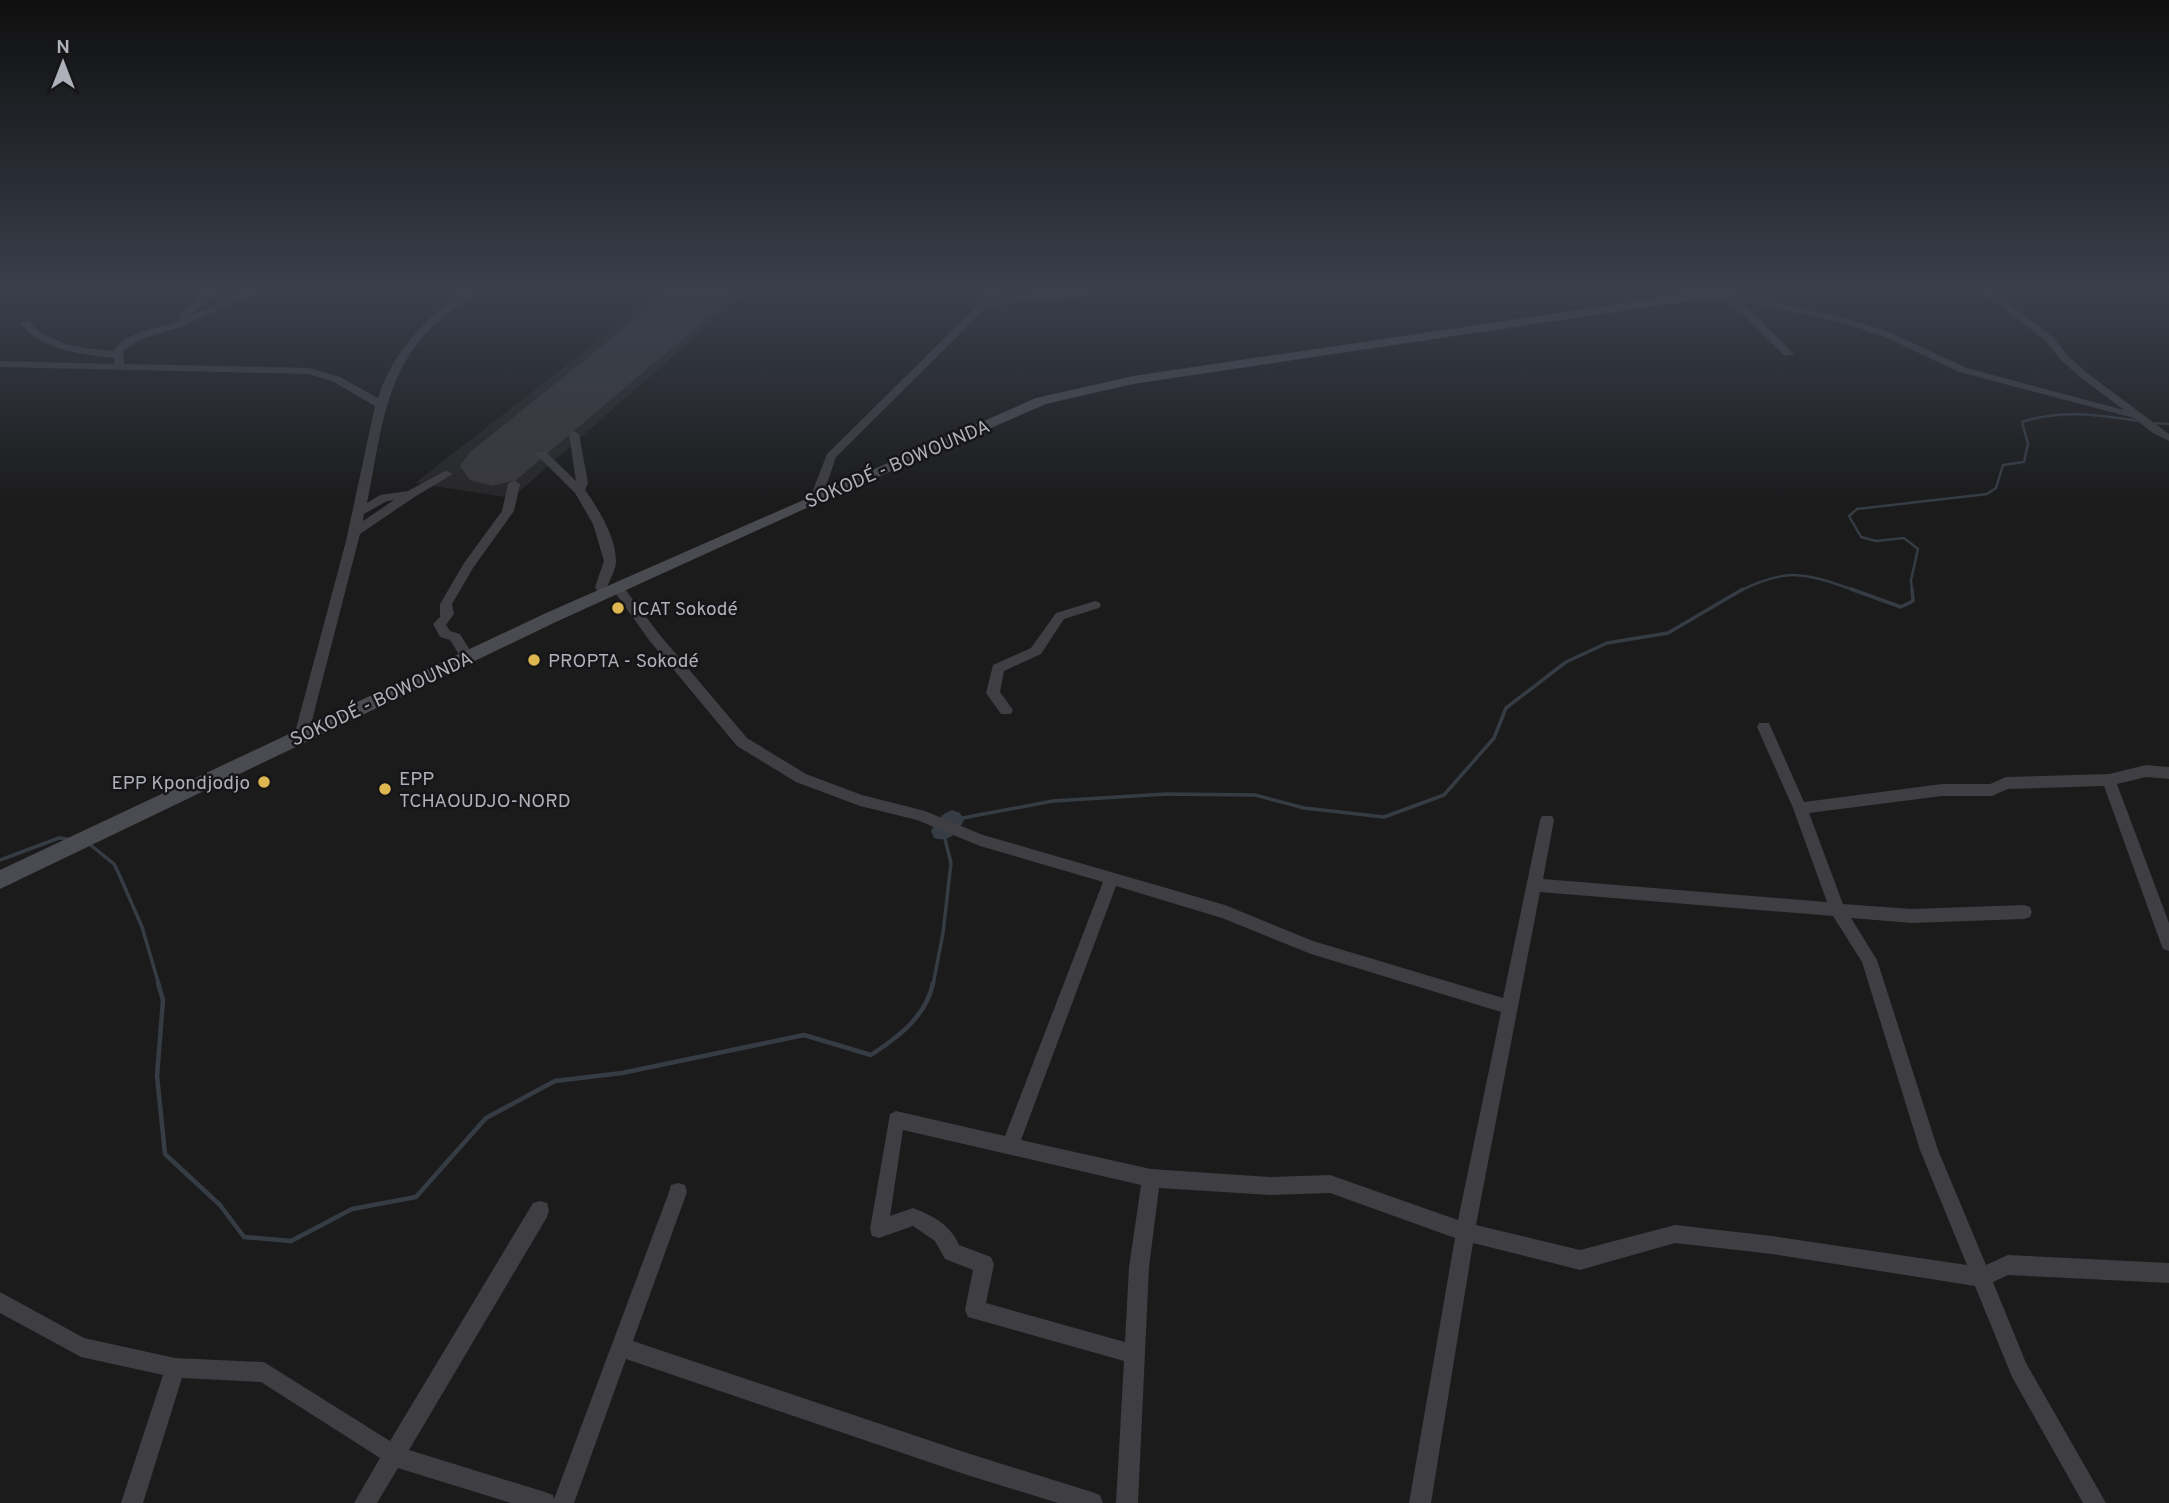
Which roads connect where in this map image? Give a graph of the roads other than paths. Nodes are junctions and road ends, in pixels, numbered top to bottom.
1 (55, 362) edge
2 (156, 362) edge
3 (401, 362) edge
4 (925, 362) edge
5 (1259, 362) edge
6 (1946, 362) edge
7 (2071, 362) edge
8 (0, 364) edge
9 (382, 405) junction
10 (2134, 415) junction
11 (574, 434) dead end
12 (2169, 438) edge
13 (542, 454) dead end
14 (447, 474) dead end
15 (514, 484) dead end
16 (579, 490) junction
17 (412, 493) junction
18 (816, 498) junction
19 (360, 512) junction
20 (355, 532) junction
21 (611, 590) junction
22 (1095, 605) dead end
23 (468, 658) junction
24 (1006, 710) dead end
25 (1764, 727) dead end
26 (301, 736) junction
27 (2169, 773) edge
28 (2109, 780) junction
29 (1800, 808) junction
30 (1547, 820) dead end
31 (6, 877) edge
32 (1112, 878) junction
33 (1534, 885) junction
34 (1838, 910) junction
35 (2024, 912) dead end
36 (2169, 944) edge
37 (1509, 1007) junction
38 (1010, 1146) junction
39 (1151, 1178) junction
40 (678, 1192) dead end
41 (540, 1210) dead end
42 (1465, 1232) junction
43 (2169, 1273) edge
44 (1981, 1277) junction
45 (0, 1302) edge
46 (622, 1347) junction
47 (1134, 1354) junction
48 (175, 1368) junction
49 (395, 1456) junction
50 (132, 1503) edge
51 (365, 1503) edge
52 (545, 1503) edge
53 (563, 1503) edge
54 (1093, 1503) edge
55 (1127, 1503) edge
56 (1420, 1503) edge
57 (2095, 1503) edge

1 - 8 street
2 - 9 street
3 - 9 street
4 - 18 street
5 - 18 main road, SOKODÉ - BOWOUNDA
6 - 10 street
7 - 10 street
9 - 19 street
10 - 12 street
11 - 16 street
13 - 16 street
14 - 17 street
15 - 23 street
16 - 21 street
17 - 19 street
17 - 20 street
18 - 21 main road, SOKODÉ - BOWOUNDA
19 - 20 street
20 - 26 street
21 - 23 main road, SOKODÉ - BOWOUNDA
21 - 32 street
22 - 24 street
23 - 26 main road, SOKODÉ - BOWOUNDA
25 - 29 street
26 - 31 main road, SOKODÉ - BOWOUNDA
27 - 28 street
28 - 29 street
28 - 36 street
29 - 34 street
30 - 33 street
32 - 37 street
32 - 38 street
33 - 34 street
33 - 37 street
34 - 35 street
34 - 44 street
37 - 42 street
38 - 39 street
38 - 47 street
39 - 42 street
39 - 47 street
40 - 46 street
41 - 49 street
42 - 44 street
42 - 56 street
43 - 44 street
44 - 57 street
45 - 48 street
46 - 53 street
46 - 54 street
47 - 55 street
48 - 49 street
48 - 50 street
49 - 51 street
49 - 52 street

